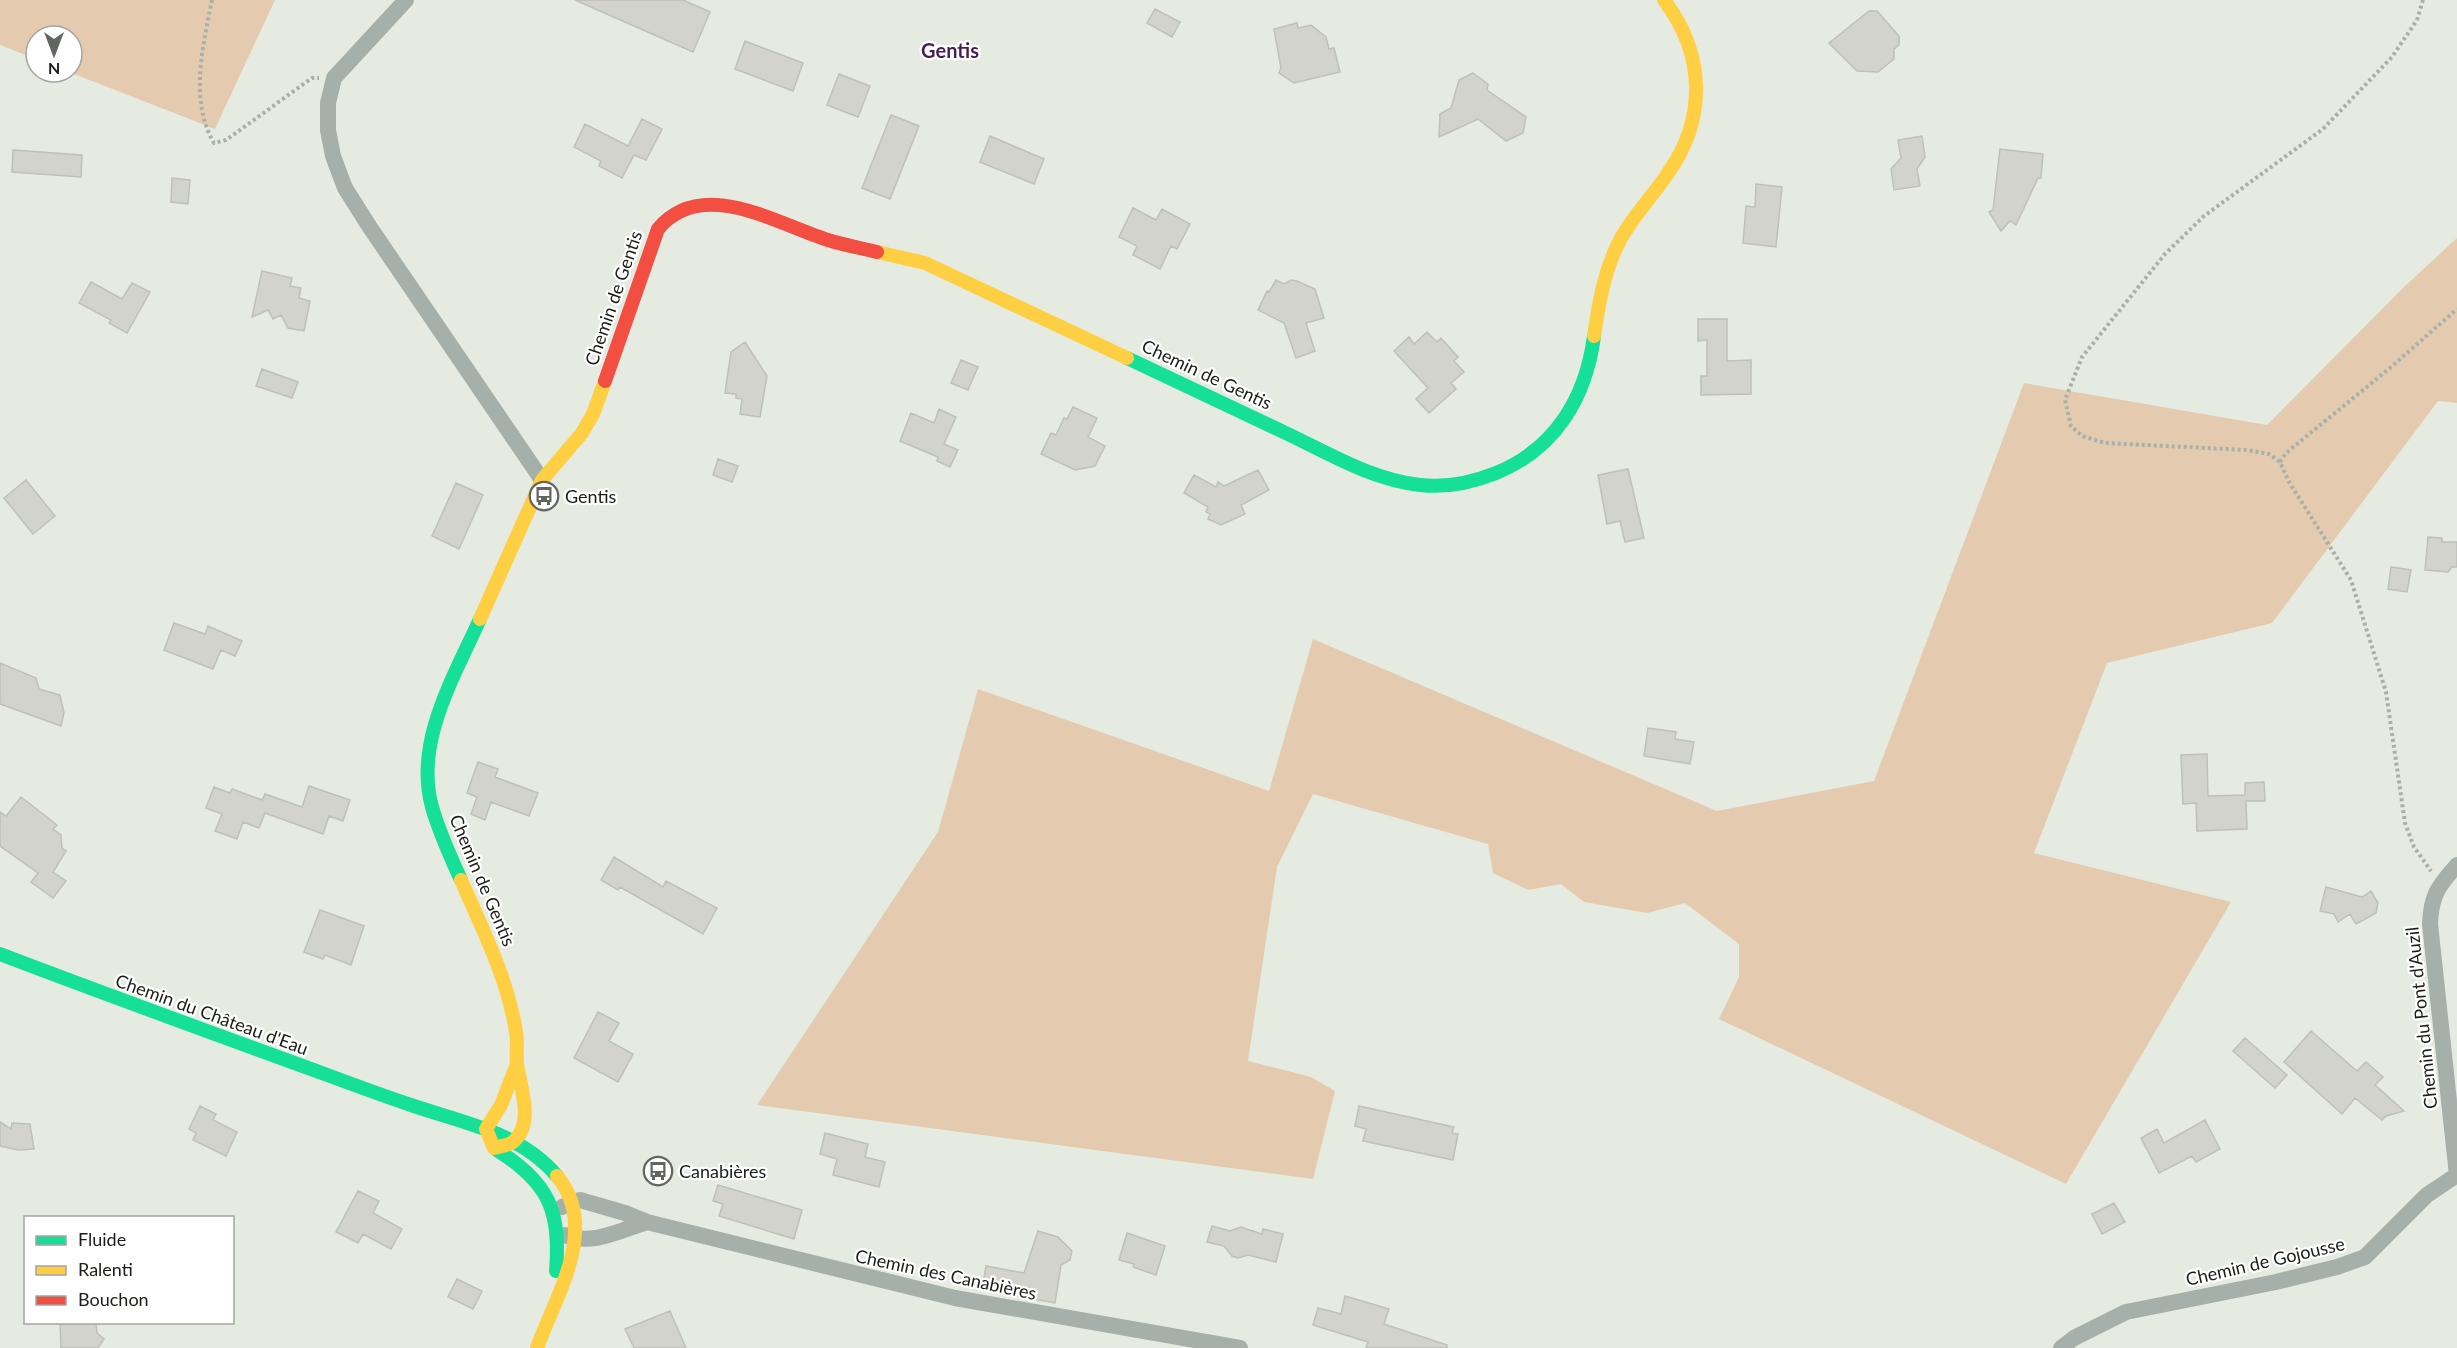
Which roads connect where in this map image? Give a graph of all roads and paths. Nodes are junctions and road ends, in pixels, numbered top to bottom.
1 (212, 0) edge
2 (406, 0) edge
3 (1664, 0) edge
4 (2423, 0) edge
5 (334, 78) junction
6 (2457, 309) edge
7 (2280, 462) junction
8 (542, 480) junction
9 (2457, 865) edge
10 (2440, 883) junction
11 (0, 954) edge
12 (517, 1064) junction
13 (413, 1106) junction
14 (486, 1129) junction
15 (514, 1142) junction
16 (494, 1148) junction
17 (2457, 1175) edge
18 (572, 1203) junction
19 (647, 1222) junction
20 (556, 1224) junction
21 (576, 1231) junction
22 (1157, 1341) edge
23 (539, 1343) edge
24 (1240, 1348) edge
25 (2061, 1348) edge

1 - 5 path
2 - 5 street
3 - 8 street, Chemin de Gentis
4 - 7 path
5 - 8 street
6 - 7 path
7 - 10 path
8 - 12 street, Chemin de Gentis
9 - 10 street, Chemin du Pont d'Auzil
10 - 17 street, Chemin du Pont d'Auzil
11 - 13 street, Chemin du Château d'Eau
12 - 14 street, Chemin de Gentis
12 - 15 street, Chemin de Gentis
13 - 14 street, Chemin du Château d'Eau
13 - 16 street, Chemin du Château d'Eau
14 - 15 street, Chemin du Château d'Eau
14 - 16 street
15 - 16 street
15 - 18 street, Chemin du Château d'Eau
16 - 20 street, Chemin du Château d'Eau
17 - 25 street, Chemin de Gojousse
18 - 19 street, Chemin des Canabières
18 - 20 street
18 - 21 street, Chemin du Château d'Eau
19 - 21 street
19 - 22 street, Chemin des Canabières
20 - 21 street
20 - 23 street
21 - 23 street
22 - 24 street, Chemin des Canabières

